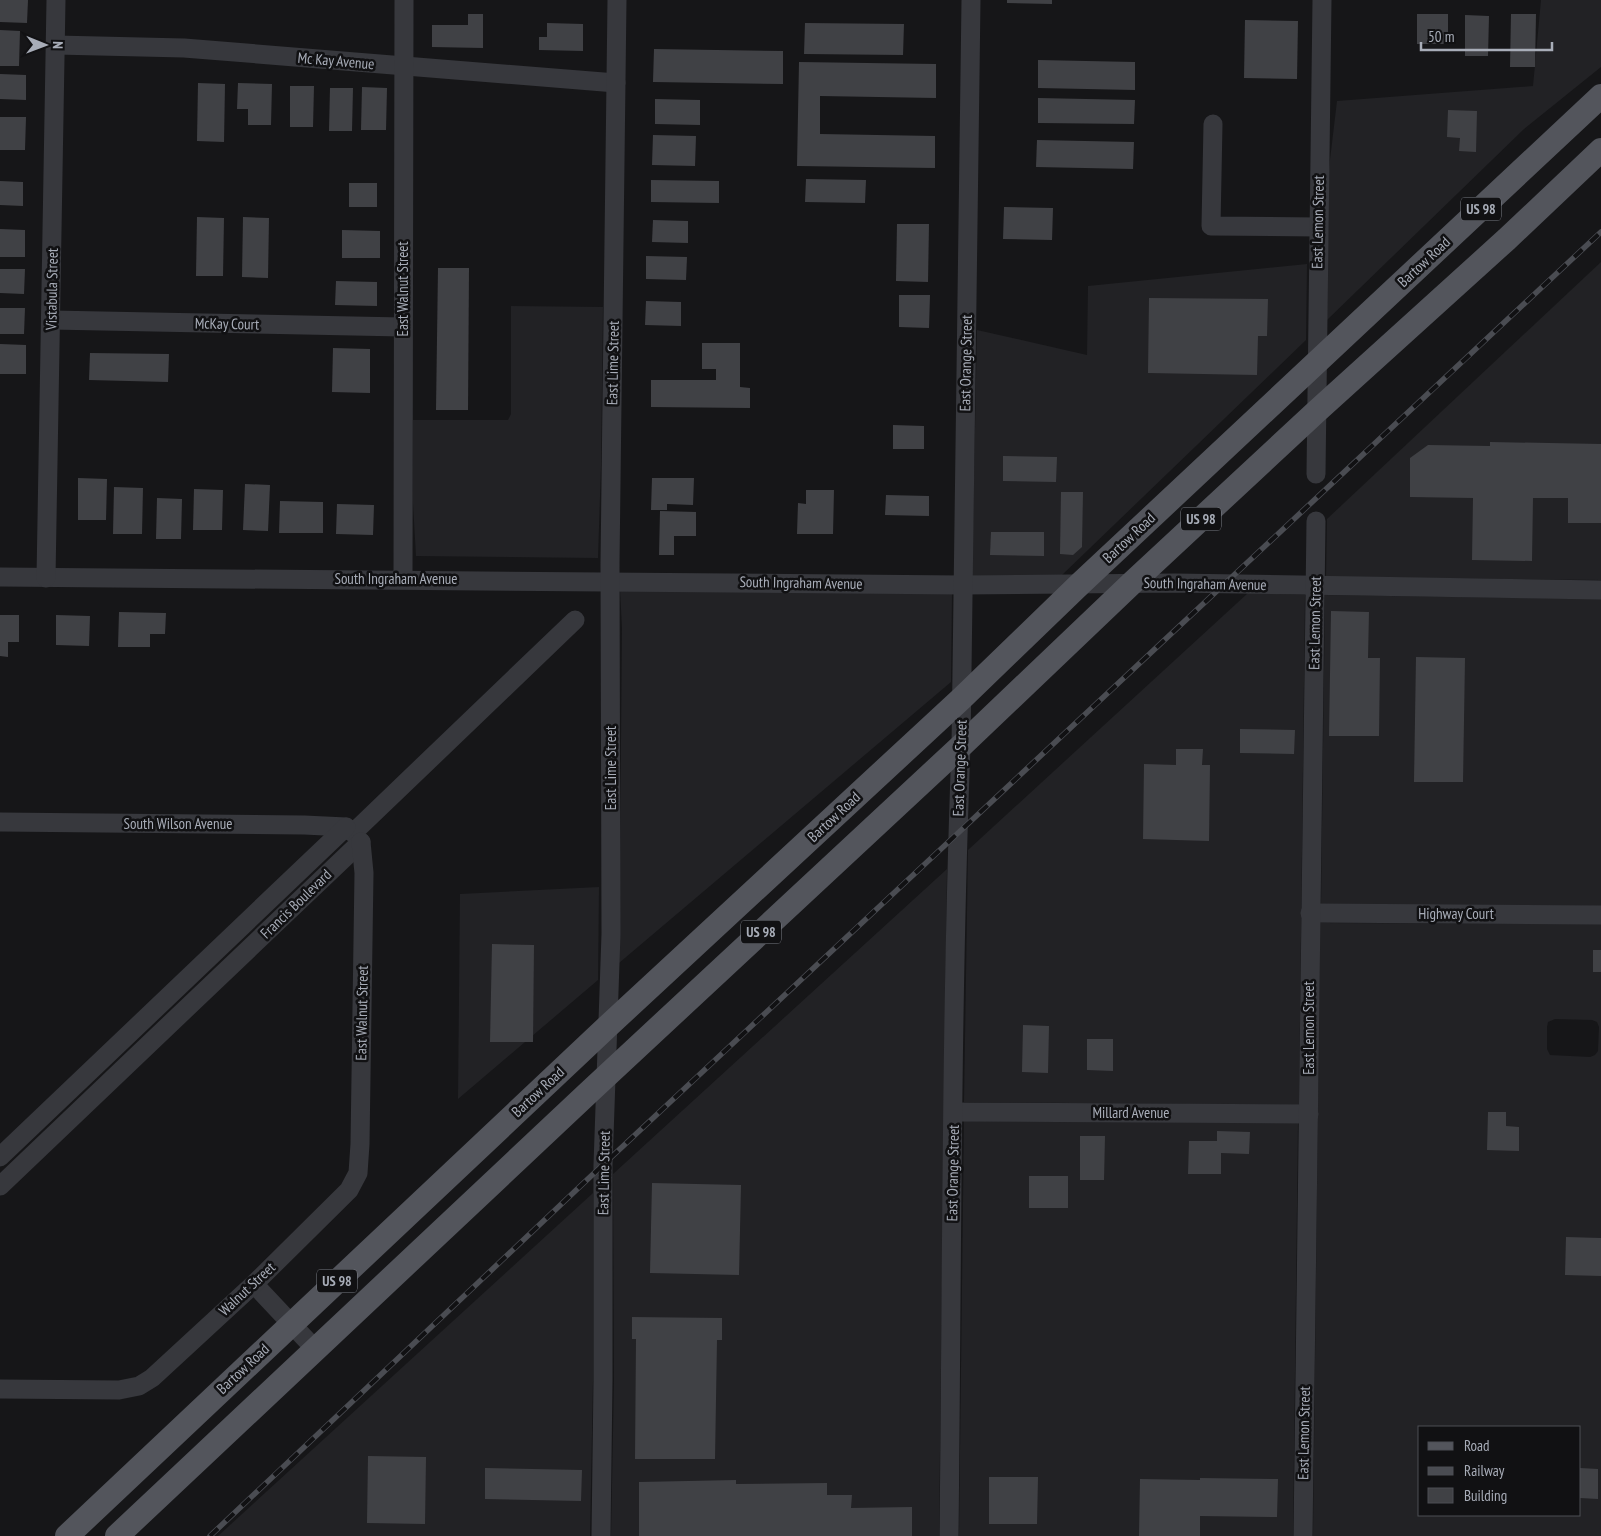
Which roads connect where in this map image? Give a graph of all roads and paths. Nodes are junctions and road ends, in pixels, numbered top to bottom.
1 (56, 0) edge
2 (404, 0) edge
3 (617, 0) edge
4 (971, 0) edge
5 (1322, 0) edge
6 (56, 45) junction
7 (403, 66) junction
8 (616, 83) junction
9 (1601, 96) edge
10 (1213, 124) dead end
11 (1601, 150) edge
12 (1318, 227) junction
13 (51, 320) junction
14 (403, 327) junction
15 (1316, 363) junction
16 (1316, 411) junction
17 (1316, 474) dead end
18 (1316, 521) dead end
19 (0, 576) edge
20 (46, 578) junction
21 (402, 579) junction
22 (610, 582) junction
23 (1132, 583) junction
24 (1080, 584) junction
25 (962, 585) junction
26 (1315, 586) junction
27 (1601, 590) edge
28 (575, 620) dead end
29 (961, 699) junction
30 (961, 746) junction
31 (0, 822) edge
32 (353, 834) junction
33 (1310, 913) junction
34 (1601, 915) edge
35 (156, 1008) junction
36 (171, 1022) junction
37 (608, 1026) junction
38 (606, 1075) junction
39 (954, 1112) junction
40 (1309, 1114) junction
41 (0, 1157) edge
42 (353, 1182) joint
43 (0, 1186) edge
44 (254, 1284) junction
45 (291, 1323) junction
46 (314, 1349) junction
47 (0, 1389) edge
48 (67, 1536) edge
49 (116, 1536) edge
50 (601, 1536) edge
51 (949, 1536) edge
52 (1303, 1536) edge

1 - 6 street, Vistabula Street
2 - 7 street, East Walnut Street
3 - 8 street, East Lime Street
4 - 25 street, East Orange Street
5 - 12 street, East Lemon Street
6 - 7 street, Mc Kay Avenue
6 - 13 street, Vistabula Street
7 - 8 street, Mc Kay Avenue
7 - 14 street, East Walnut Street
8 - 22 street, East Lime Street
9 - 15 main road, Bartow Road / US 98
10 - 12 street
11 - 16 main road, US 98
12 - 15 street, East Lemon Street
13 - 14 street, McKay Court
13 - 20 street, Vistabula Street
14 - 21 street, East Walnut Street
15 - 16 street, East Lemon Street
15 - 24 main road, Bartow Road / US 98
16 - 17 street, East Lemon Street
16 - 23 main road, US 98
18 - 26 street, East Lemon Street
19 - 20 street, South Ingraham Avenue
20 - 21 street, South Ingraham Avenue
21 - 22 street, South Ingraham Avenue
22 - 25 street, South Ingraham Avenue
22 - 37 street, East Lime Street
23 - 24 street, South Ingraham Avenue
23 - 26 street, South Ingraham Avenue
23 - 30 main road, US 98
24 - 25 street, South Ingraham Avenue
24 - 29 main road, Bartow Road / US 98
25 - 29 street, East Orange Street
26 - 27 street, South Ingraham Avenue
26 - 33 street, East Lemon Street
28 - 32 street, Francis Boulevard
29 - 30 street, East Orange Street
29 - 37 main road, Bartow Road / US 98
30 - 38 main road, US 98
30 - 39 street, East Orange Street
31 - 32 street, South Wilson Avenue
32 - 35 street, Francis Boulevard
32 - 36 street, Francis Boulevard
32 - 42 street, East Walnut Street
33 - 34 street, Highway Court
33 - 40 street, East Lemon Street
35 - 36 street
35 - 41 street, Francis Boulevard
36 - 43 street, Francis Boulevard
37 - 38 street, East Lime Street
37 - 45 main road, Bartow Road / US 98
38 - 46 main road, US 98
38 - 50 street, East Lime Street
39 - 40 street, Millard Avenue
39 - 51 street, East Orange Street
40 - 52 street, East Lemon Street
42 - 44 street, Walnut Street
44 - 45 street
44 - 47 street, Walnut Street
45 - 46 street
45 - 48 main road, Bartow Road / US 98
46 - 49 main road, US 98

